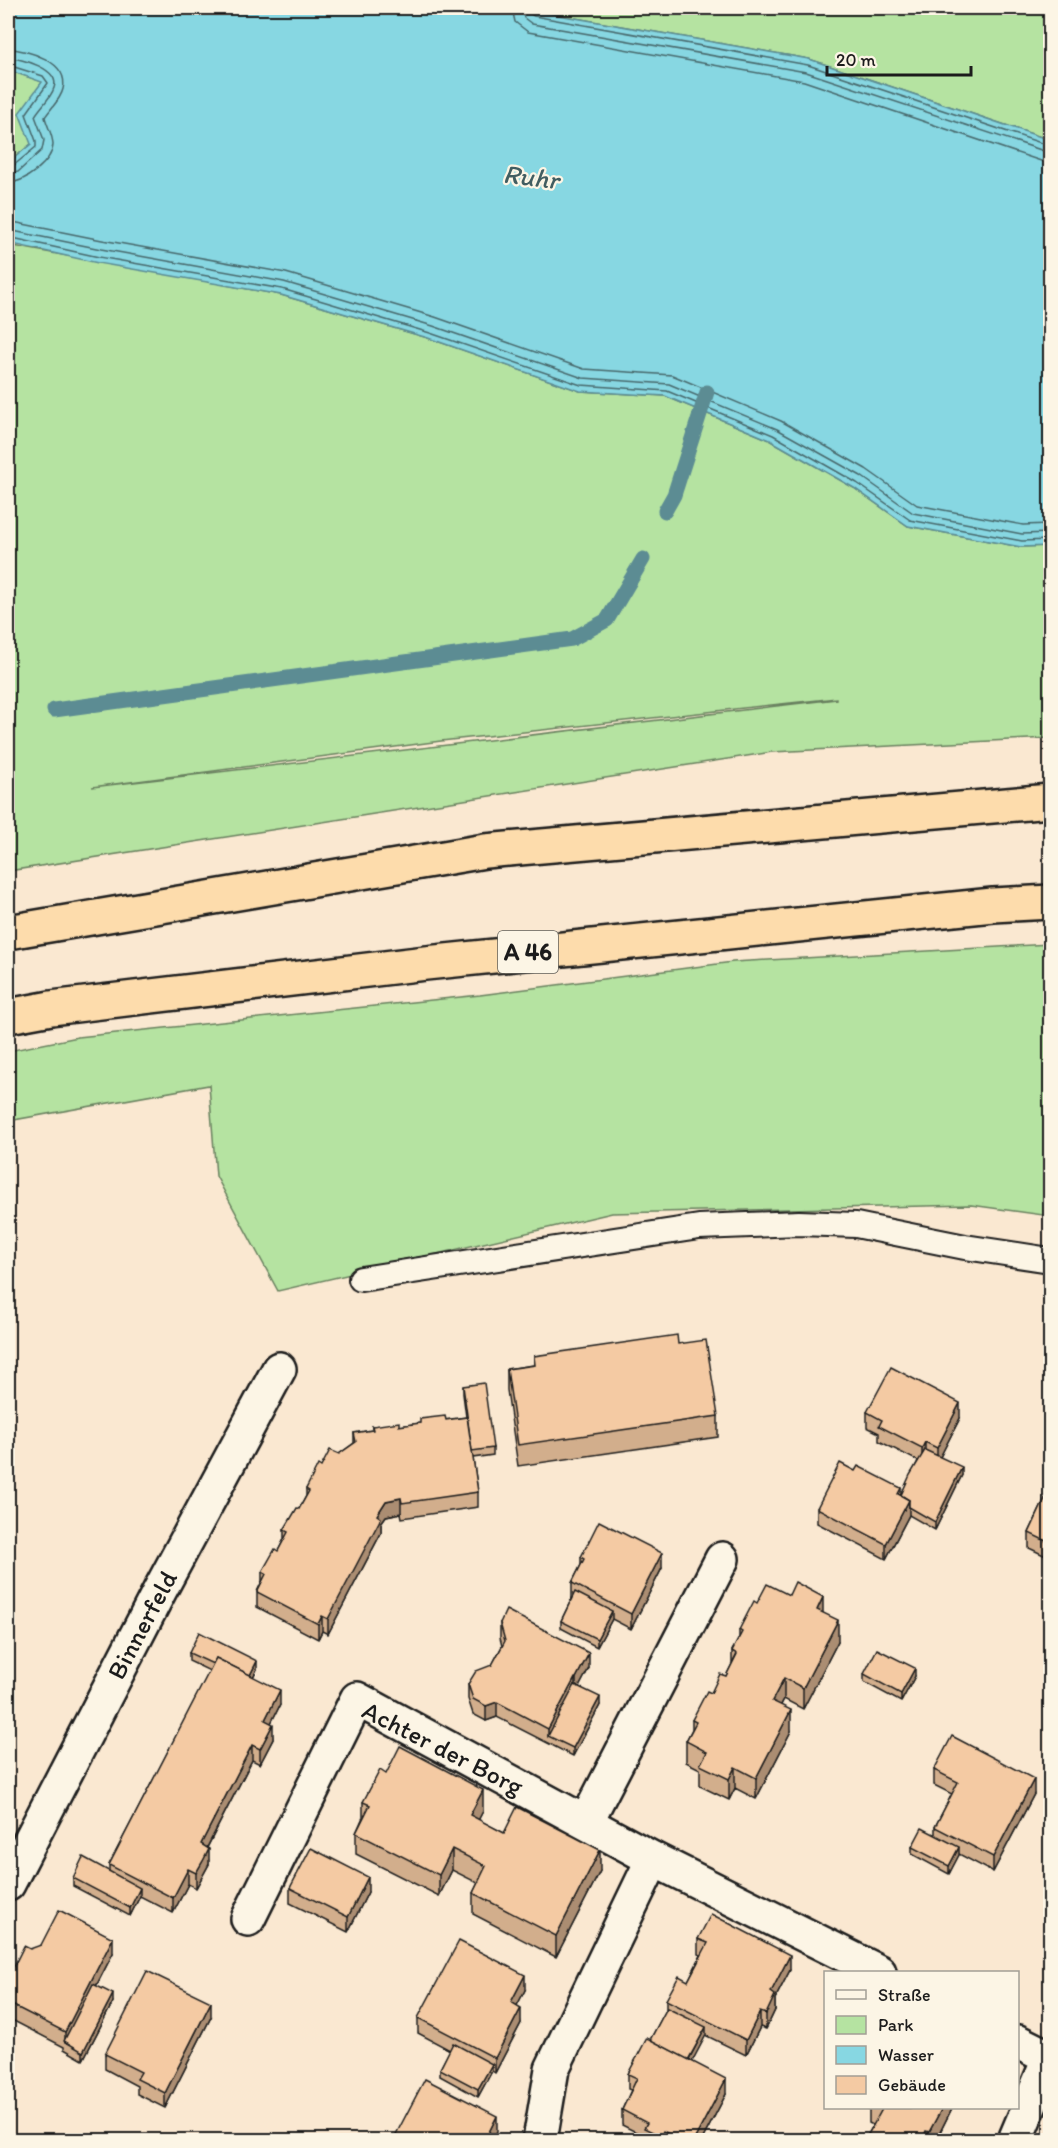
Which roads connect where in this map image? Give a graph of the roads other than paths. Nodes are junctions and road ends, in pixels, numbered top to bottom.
1 (1050, 801) edge
2 (1050, 902) edge
3 (8, 932) edge
4 (8, 1016) edge
5 (1050, 1260) edge
6 (361, 1279) dead end
7 (279, 1369) dead end
8 (722, 1559) dead end
9 (586, 1822) junction
10 (653, 1858) junction
11 (8, 1884) edge
12 (248, 1919) dead end
13 (877, 1971) edge
14 (1019, 2043) edge
15 (1050, 2058) edge
16 (540, 2140) edge
17 (1015, 2140) edge

1 - 3 highway
2 - 4 highway, A 46
5 - 6 lane
7 - 11 street, Binnerfeld
8 - 9 street
9 - 10 street, Achter der Borg
9 - 12 street, Achter der Borg
10 - 13 street, Achter der Borg
10 - 16 street
14 - 15 street
15 - 17 street

